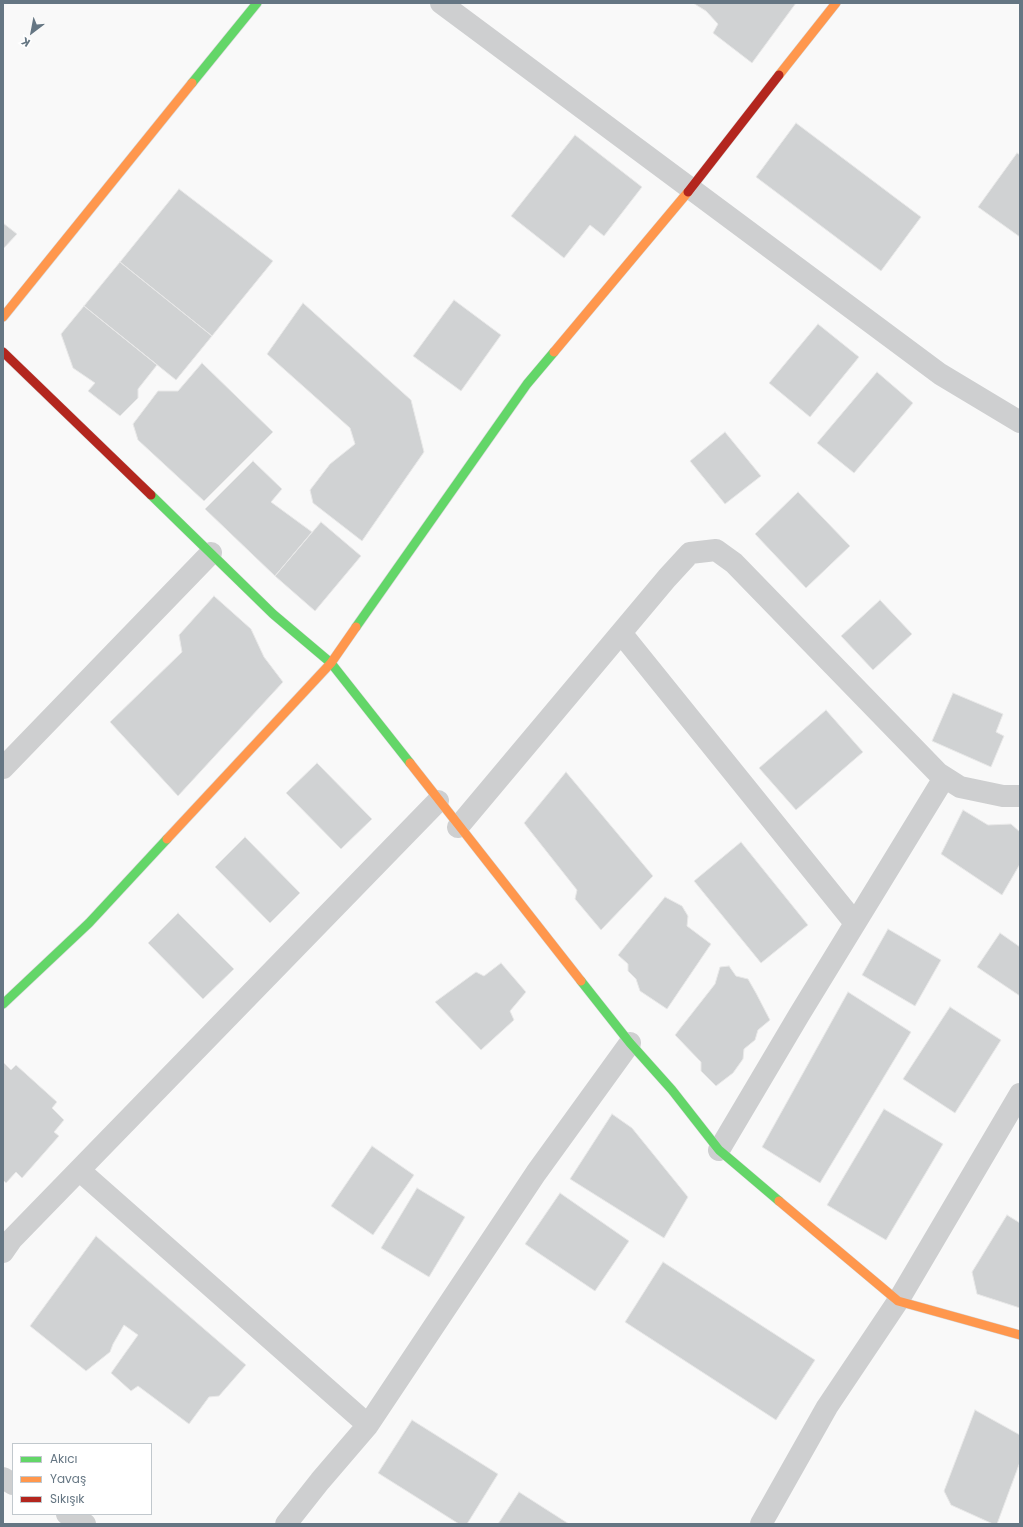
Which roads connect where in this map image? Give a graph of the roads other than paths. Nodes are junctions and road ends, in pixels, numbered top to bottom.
1 (257, 3) edge
2 (441, 3) edge
3 (836, 3) edge
4 (691, 188) junction
5 (3, 317) edge
6 (3, 352) edge
7 (1020, 422) edge
8 (211, 553) junction
9 (620, 633) junction
10 (331, 663) junction
11 (3, 768) edge
12 (944, 778) junction
13 (1020, 796) edge
14 (438, 801) junction
15 (458, 827) junction
16 (855, 923) junction
17 (3, 1004) edge
18 (630, 1043) junction
19 (1020, 1094) edge
20 (719, 1150) junction
21 (79, 1170) junction
22 (6, 1240) edge
23 (898, 1300) junction
24 (1020, 1335) edge
25 (368, 1425) junction
26 (3, 1478) edge
27 (12, 1483) edge
28 (69, 1515) edge
29 (85, 1524) edge
30 (286, 1524) edge
31 (761, 1524) edge

1 - 5 street
2 - 4 street
3 - 4 street
4 - 7 street
4 - 10 street
6 - 8 street
8 - 10 street
8 - 11 street
9 - 12 street
9 - 15 street
9 - 16 street
10 - 14 street
10 - 17 street
12 - 13 street
12 - 16 street
14 - 15 street
14 - 21 street
15 - 18 street
16 - 20 street
18 - 20 street
18 - 25 street
19 - 23 street
20 - 23 street
21 - 22 street
21 - 25 street
23 - 24 street
23 - 31 street
25 - 30 street
26 - 27 street
28 - 29 street

